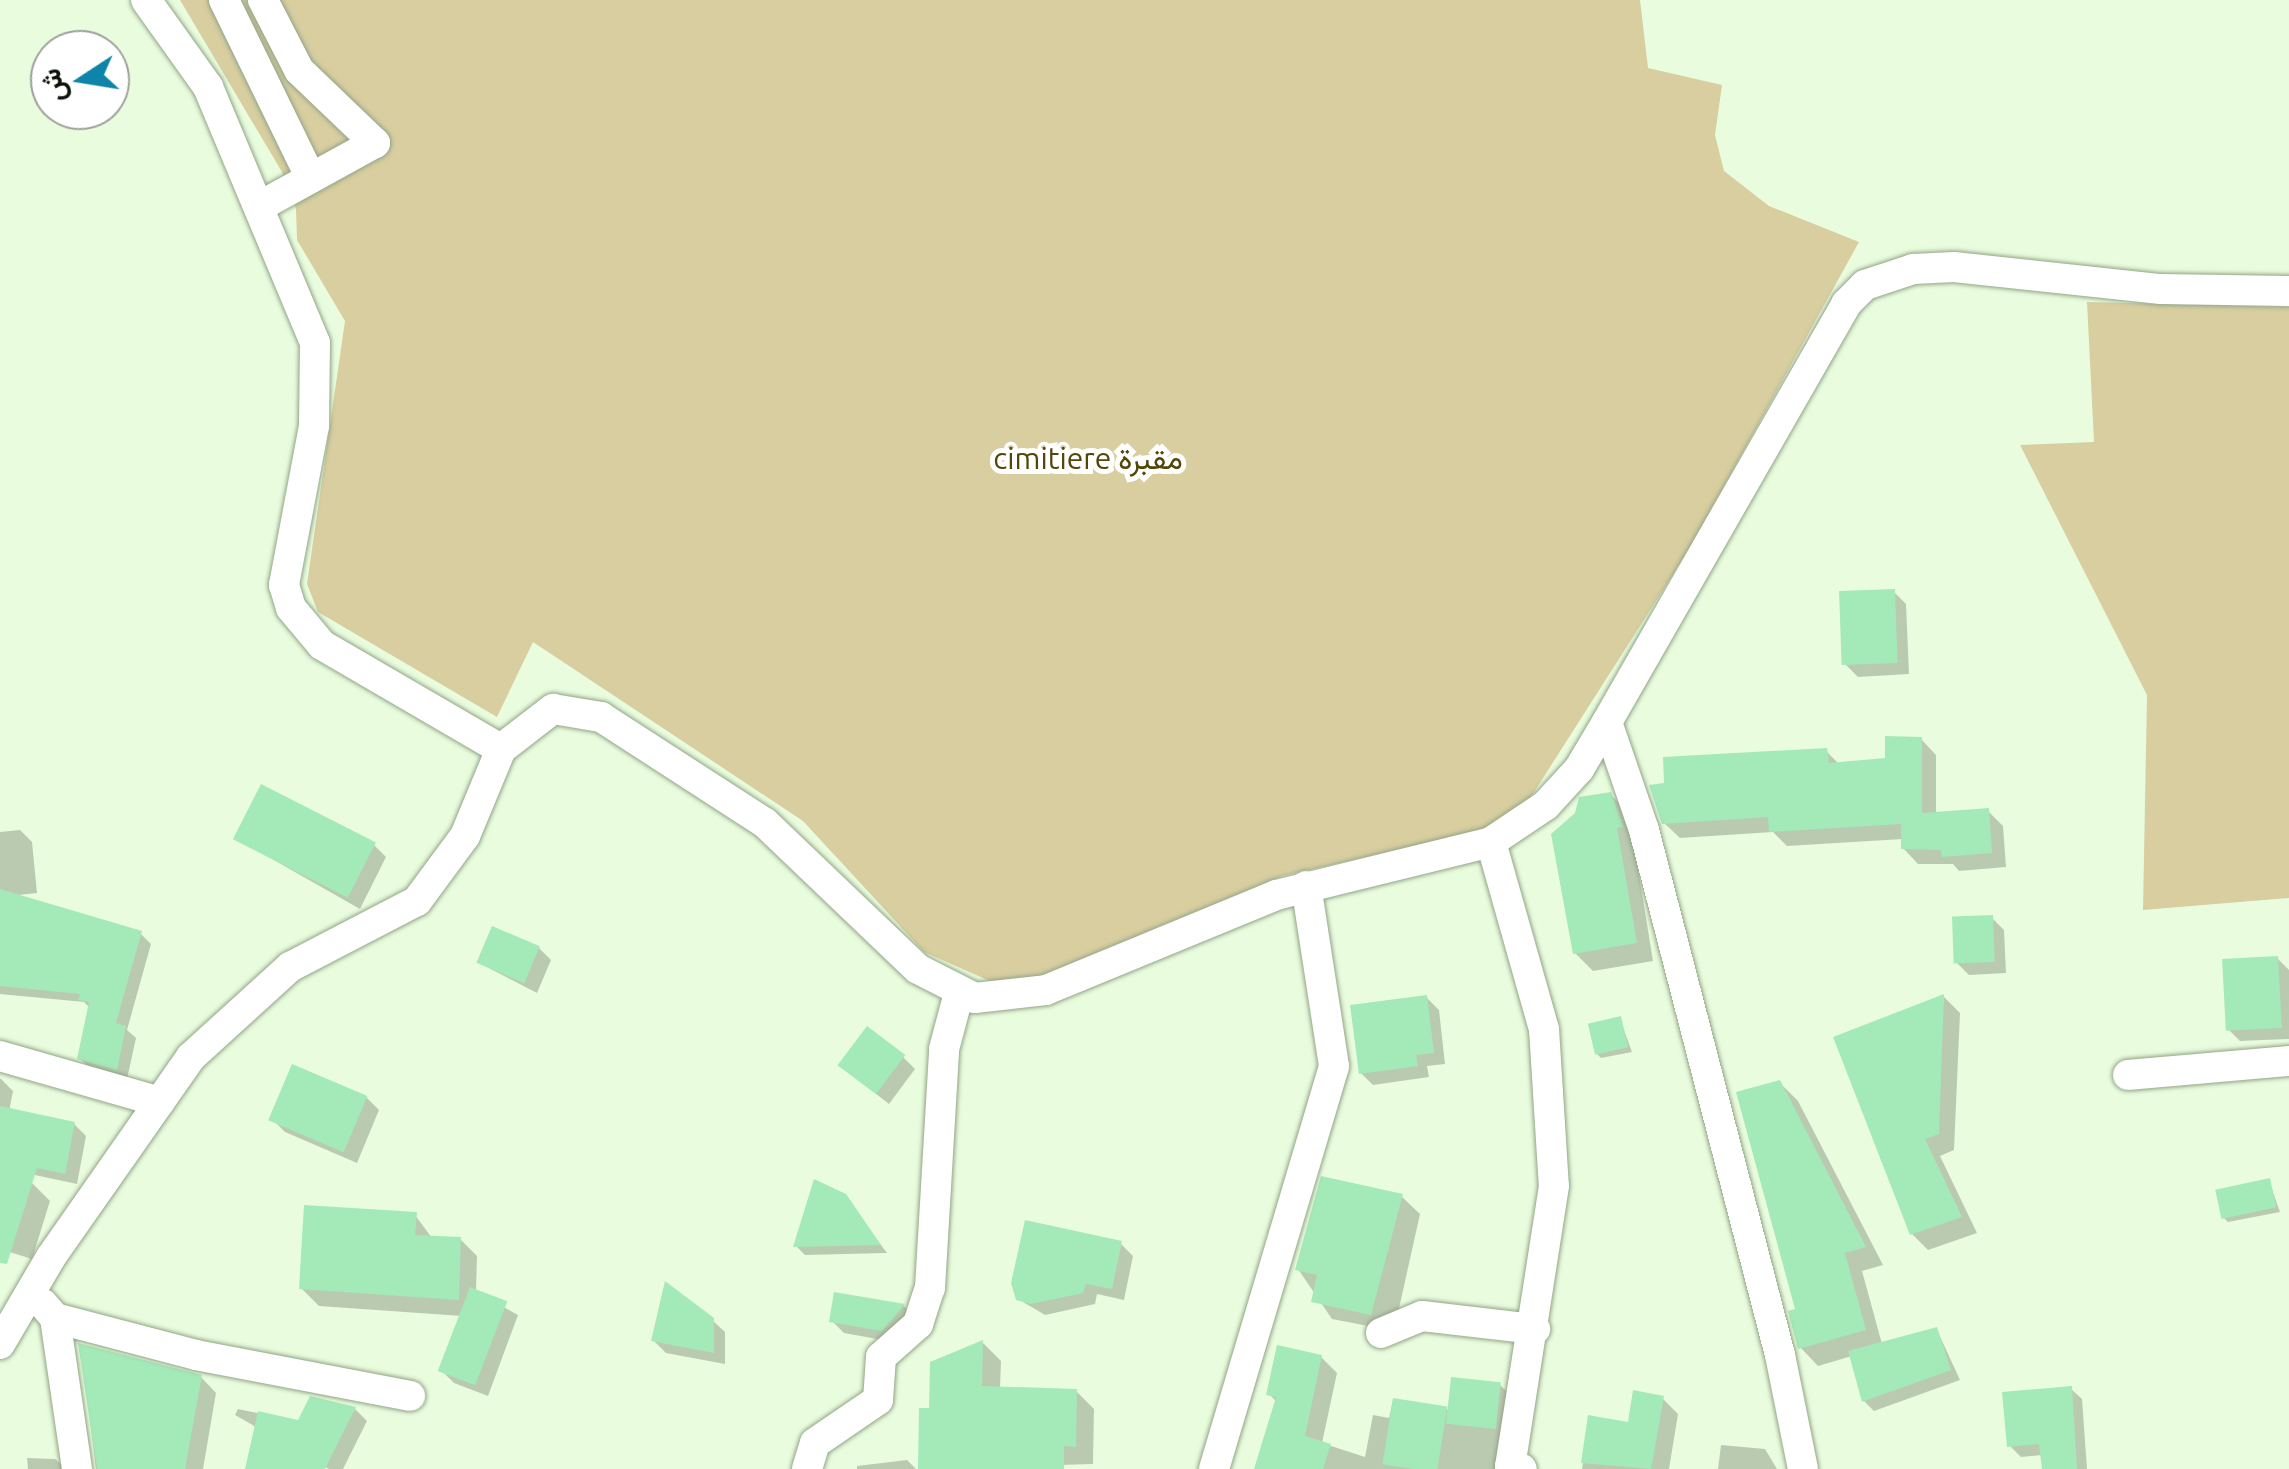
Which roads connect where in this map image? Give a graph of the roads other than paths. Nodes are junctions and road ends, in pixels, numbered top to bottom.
1 (146, 0) edge
2 (224, 0) edge
3 (263, 0) edge
4 (311, 178) junction
5 (262, 204) junction
6 (2289, 291) edge
7 (1607, 722) junction
8 (502, 749) junction
9 (1491, 842) junction
10 (1306, 886) junction
11 (959, 992) junction
12 (0, 1056) edge
13 (2289, 1061) edge
14 (2128, 1075) dead end
15 (160, 1102) junction
16 (32, 1290) junction
17 (55, 1318) junction
18 (1535, 1329) junction
19 (1381, 1333) dead end
20 (0, 1344) edge
21 (410, 1396) dead end
22 (76, 1469) edge
23 (806, 1469) edge
24 (1214, 1469) edge
25 (1522, 1469) edge
26 (1803, 1469) edge

1 - 5 street
2 - 4 street
3 - 4 street
4 - 5 street
5 - 8 street
6 - 7 street
7 - 9 street
7 - 26 street
8 - 11 street
8 - 15 street
9 - 10 street
9 - 18 street
10 - 11 street
10 - 24 street
11 - 23 street
12 - 15 street
13 - 14 street
15 - 16 street
16 - 17 street
16 - 20 street
17 - 21 street
17 - 22 street
18 - 19 street
18 - 25 street

